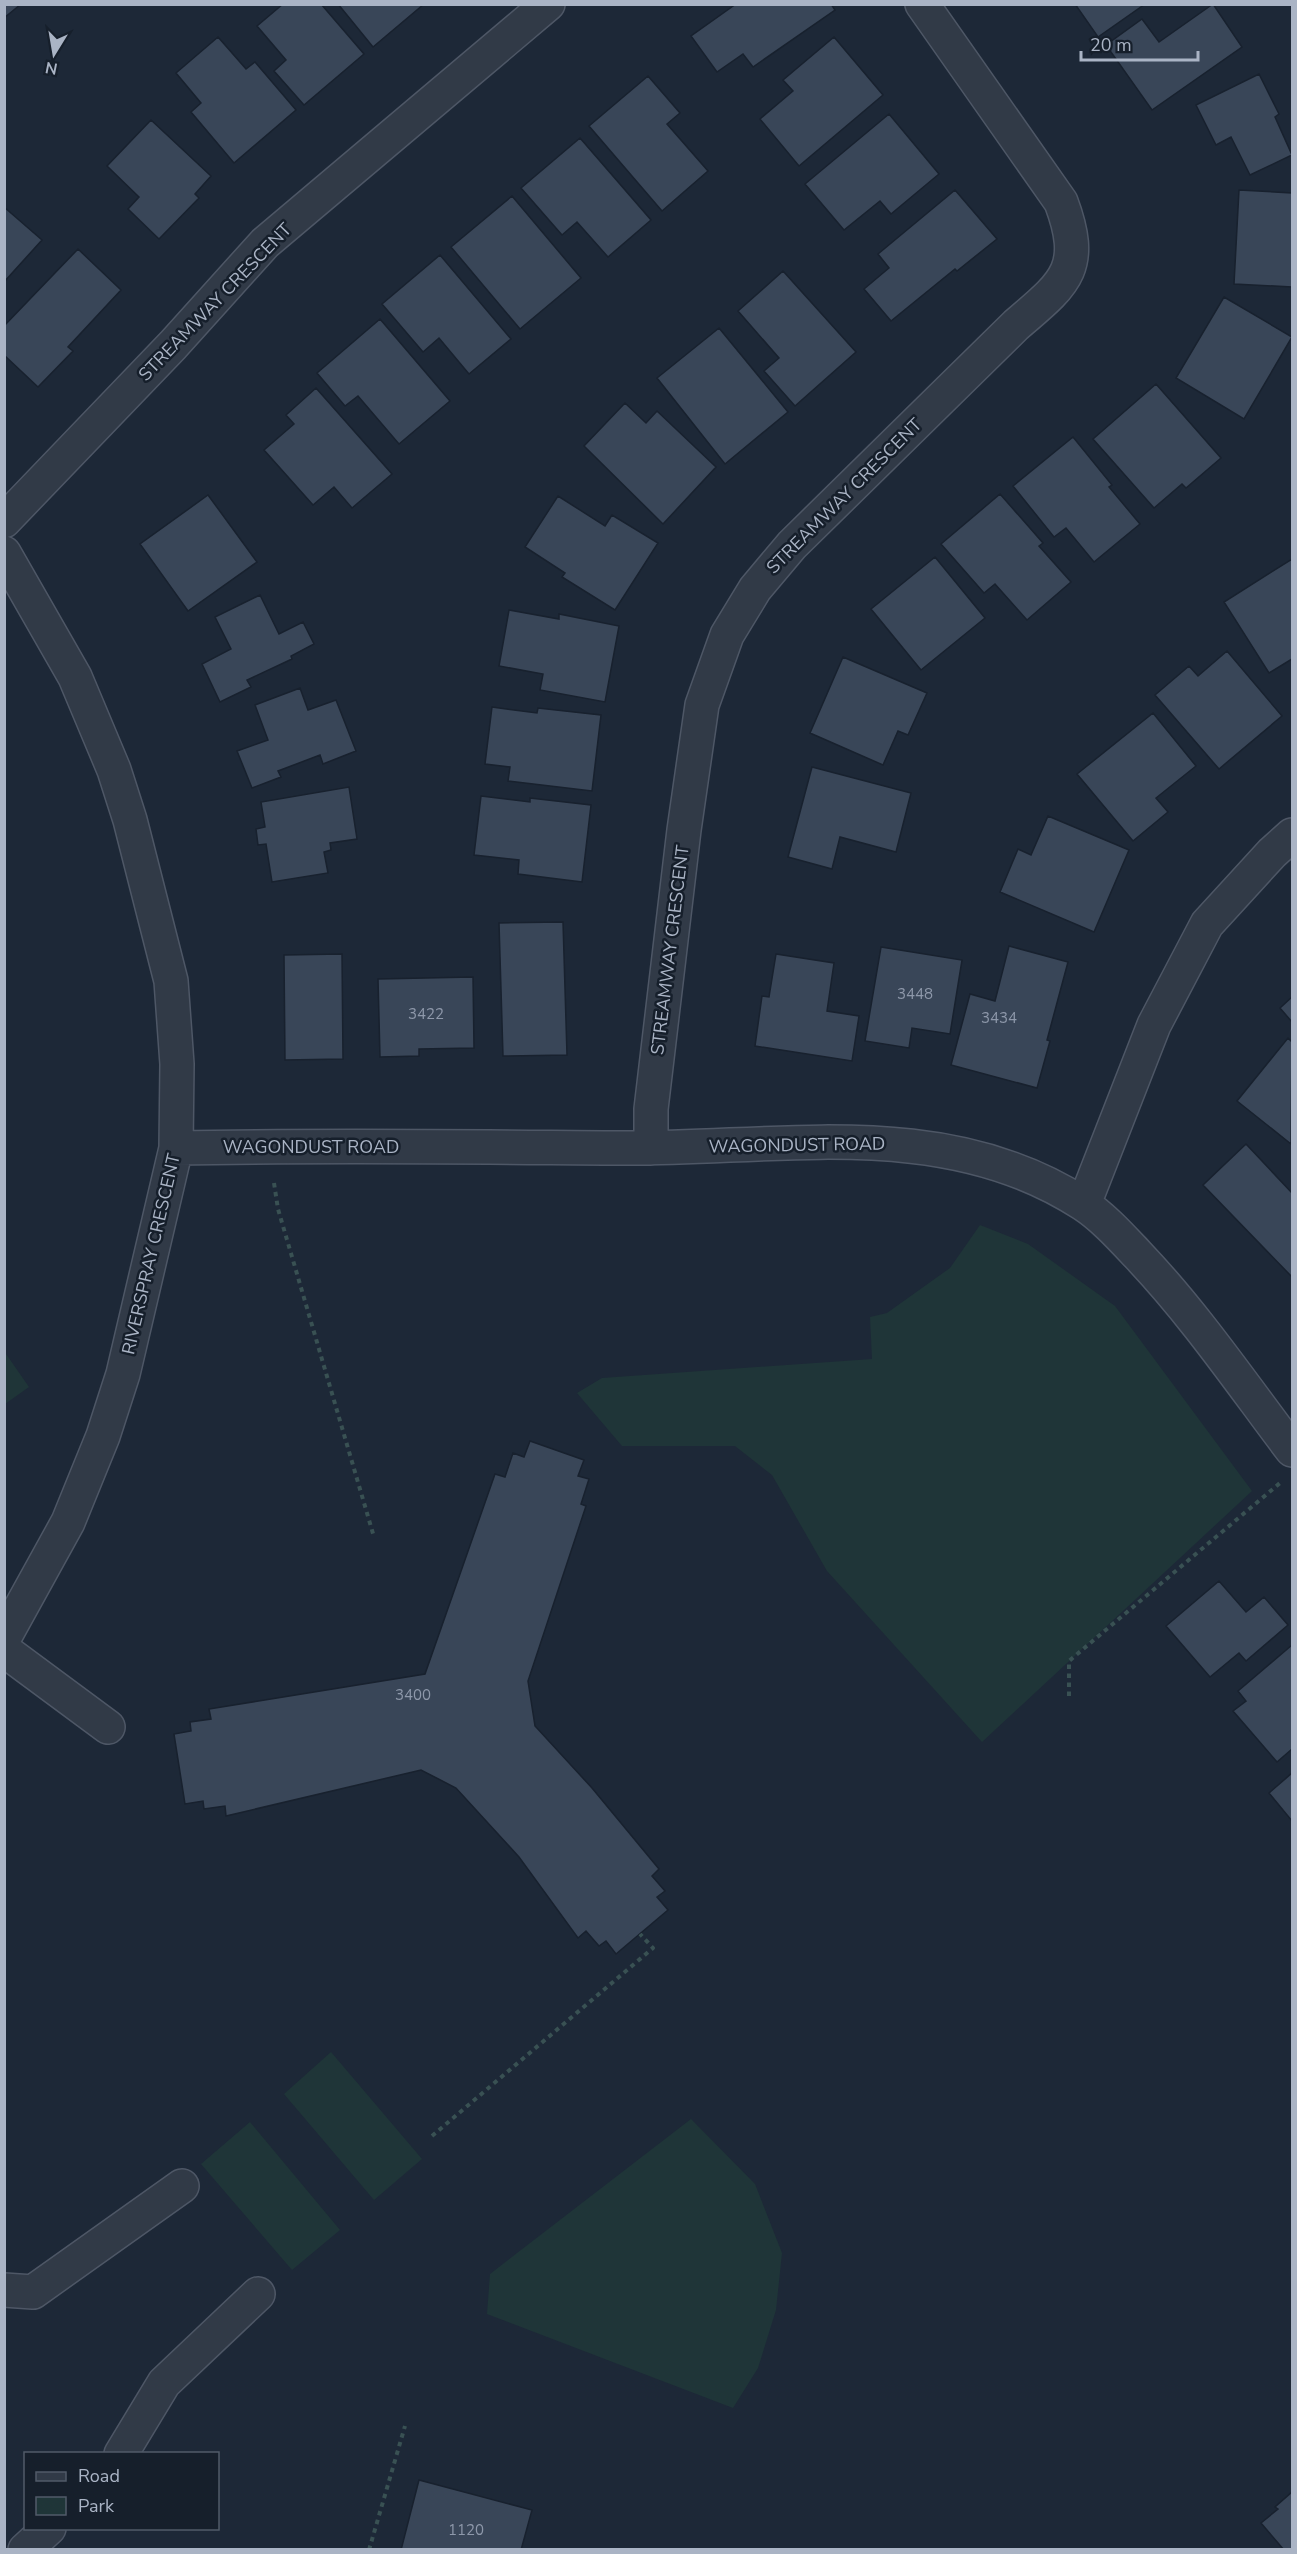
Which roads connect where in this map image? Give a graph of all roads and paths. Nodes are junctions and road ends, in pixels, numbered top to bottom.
1 (548, 4) edge
2 (921, 4) edge
3 (4, 520) edge
4 (4, 553) edge
5 (1293, 835) edge
6 (268, 1146) junction
7 (176, 1148) junction
8 (651, 1148) junction
9 (1084, 1204) junction
10 (1288, 1465) edge
11 (374, 1537) dead end
12 (4, 1638) edge
13 (4, 1650) edge
14 (1069, 1696) dead end
15 (108, 1727) dead end
16 (640, 1934) dead end
17 (432, 2136) dead end
18 (182, 2186) dead end
19 (4, 2290) edge
20 (258, 2294) dead end
21 (405, 2426) dead end
22 (122, 2452) edge
23 (48, 2530) edge
24 (25, 2550) edge
25 (369, 2550) edge

1 - 3 street, STREAMWAY CRESCENT
2 - 8 street, STREAMWAY CRESCENT
4 - 7 street, RIVERSPRAY CRESCENT
5 - 9 street
6 - 7 street, WAGONDUST ROAD
6 - 8 street, WAGONDUST ROAD
6 - 11 path
7 - 12 street, RIVERSPRAY CRESCENT
8 - 9 street, WAGONDUST ROAD
9 - 10 street, WAGONDUST ROAD
10 - 14 path
13 - 15 street
16 - 17 path
18 - 19 street
20 - 22 street
21 - 25 path
23 - 24 street

